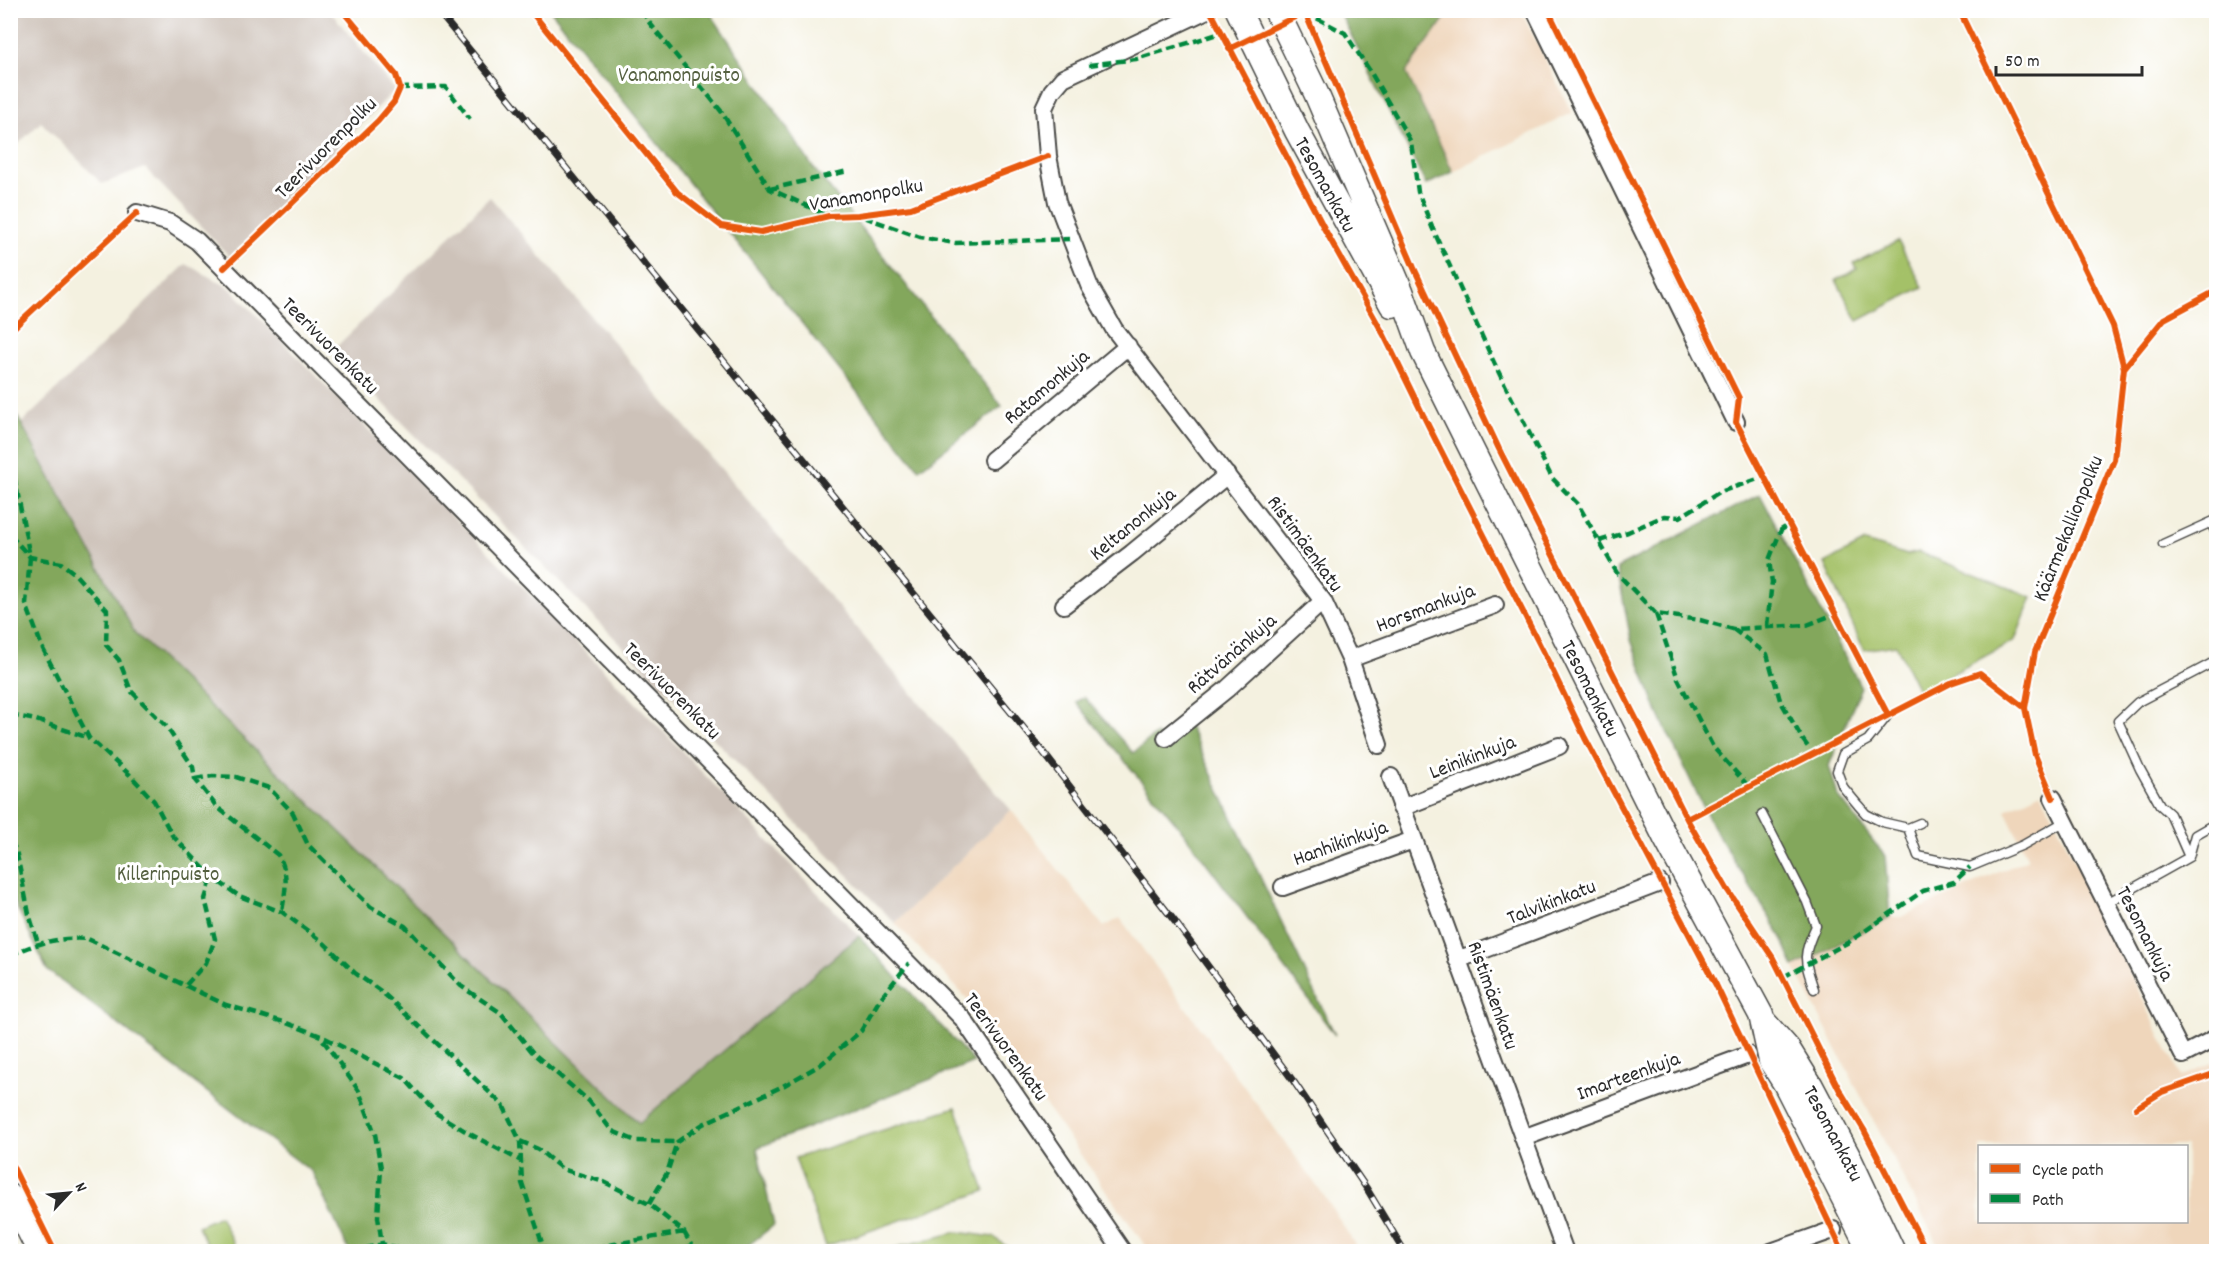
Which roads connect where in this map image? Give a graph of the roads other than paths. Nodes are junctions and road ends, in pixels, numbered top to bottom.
1 (1207, 10) edge
2 (1238, 10) edge
3 (1276, 10) edge
4 (1535, 10) edge
5 (137, 213) dead end
6 (1128, 346) junction
7 (1423, 352) junction
8 (1736, 422) dead end
9 (992, 460) dead end
10 (1227, 475) junction
11 (2214, 521) edge
12 (2217, 533) edge
13 (2163, 544) dead end
14 (1323, 601) junction
15 (1064, 604) dead end
16 (1495, 605) dead end
17 (1350, 659) junction
18 (2217, 661) edge
19 (1888, 715) dead end
20 (1166, 738) dead end
21 (1379, 745) dead end
22 (1559, 746) dead end
23 (1391, 777) dead end
24 (2053, 798) dead end
25 (1401, 808) junction
26 (1762, 814) dead end
27 (2064, 822) junction
28 (1920, 823) dead end
29 (2217, 823) edge
30 (1908, 828) junction
31 (1413, 840) junction
32 (2189, 857) junction
33 (1660, 883) dead end
34 (1283, 887) dead end
35 (2105, 904) junction
36 (1457, 960) junction
37 (1814, 989) dead end
38 (1764, 1022) junction
39 (2217, 1038) edge
40 (1748, 1055) dead end
41 (1523, 1138) junction
42 (10, 1195) edge
43 (1833, 1230) dead end
44 (38, 1251) edge
45 (1124, 1251) edge
46 (1565, 1251) edge
47 (1771, 1251) edge
48 (1871, 1251) edge
49 (1893, 1251) edge

1 - 6 street, Ristimäenkatu
2 - 7 main road, Tesomankatu
3 - 7 main road, Tesomankatu
4 - 8 street
5 - 45 street, Teerivuorenkatu
6 - 9 street, Ratamonkuja
6 - 10 street, Ristimäenkatu
7 - 38 main road, Tesomankatu
10 - 14 street, Ristimäenkatu
10 - 15 street, Keltanonkuja
11 - 12 lane
11 - 13 lane
14 - 17 street, Ristimäenkatu
14 - 20 street, Rätvänänkuja
16 - 17 street, Horsmankuja
17 - 21 street, Ristimäenkatu
18 - 32 lane
19 - 30 lane
22 - 25 street, Leinikinkuja
23 - 25 street, Ristimäenkatu
24 - 27 street, Tesomankuja
25 - 31 street, Ristimäenkatu
26 - 37 lane
27 - 30 lane
27 - 35 street, Tesomankuja
28 - 30 lane
29 - 32 lane
31 - 34 street, Hanhikinkuja
31 - 36 street, Ristimäenkatu
32 - 35 lane
33 - 36 street, Talvikinkatu
35 - 39 street, Tesomankuja
36 - 41 street, Ristimäenkatu
38 - 48 main road, Tesomankatu
38 - 49 main road, Tesomankatu
40 - 41 street, Imarteenkuja
41 - 46 street, Ristimäenkatu
42 - 44 street
43 - 47 street

